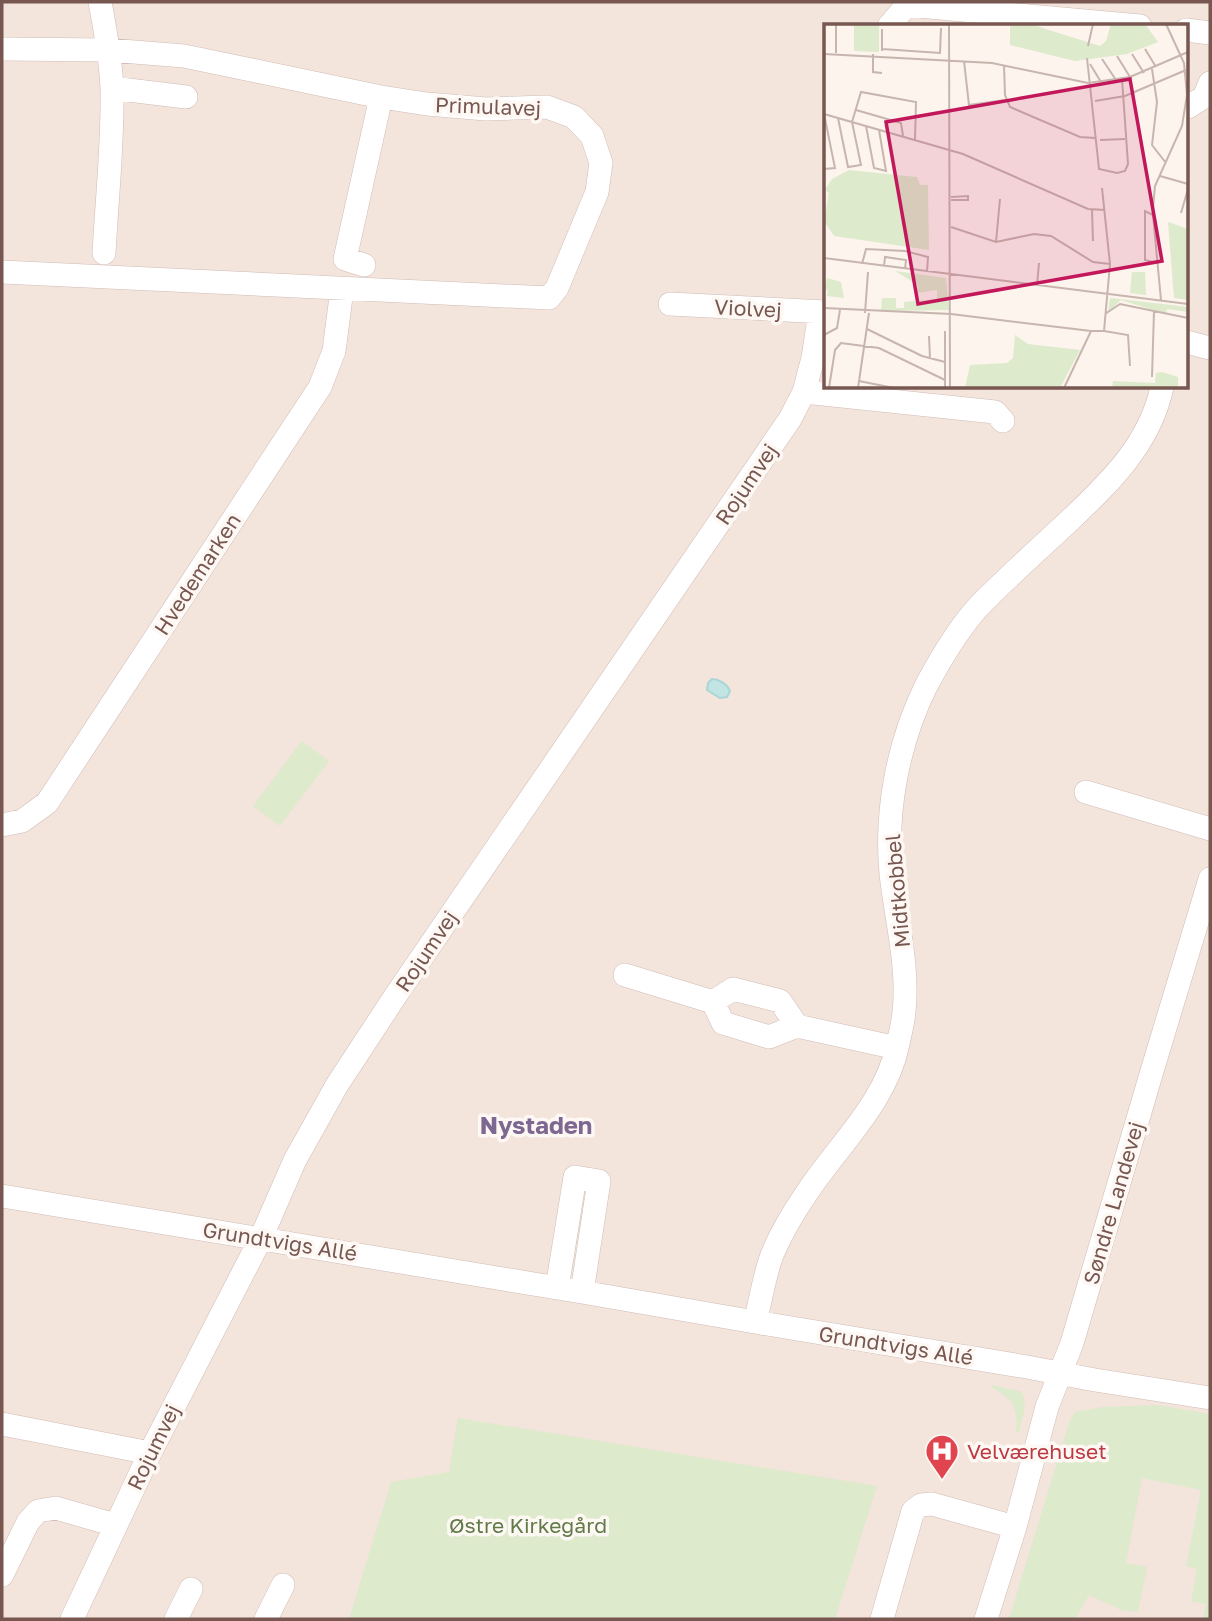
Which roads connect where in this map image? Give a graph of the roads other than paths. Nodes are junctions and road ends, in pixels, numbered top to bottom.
1 (100, 2) edge
2 (891, 24) edge
3 (1118, 24) edge
4 (1188, 30) edge
5 (1210, 33) edge
6 (2, 49) edge
7 (109, 50) junction
8 (1210, 83) edge
9 (112, 88) junction
10 (186, 97) dead end
11 (381, 97) junction
12 (1188, 107) edge
13 (104, 253) dead end
14 (364, 265) dead end
15 (2, 272) edge
16 (342, 289) junction
17 (670, 304) dead end
18 (823, 312) edge
19 (1188, 342) edge
20 (1210, 348) edge
21 (1162, 388) edge
22 (804, 392) junction
23 (1003, 421) dead end
24 (1086, 792) dead end
25 (2, 825) edge
26 (1210, 829) edge
27 (1210, 878) edge
28 (625, 975) dead end
29 (713, 1002) junction
30 (797, 1026) junction
31 (897, 1048) junction
32 (2, 1196) edge
33 (261, 1238) junction
34 (557, 1288) junction
35 (582, 1292) junction
36 (755, 1322) junction
37 (1061, 1374) junction
38 (1210, 1398) edge
39 (2, 1424) edge
40 (150, 1453) junction
41 (115, 1525) junction
42 (1015, 1527) junction
43 (2, 1575) edge
44 (283, 1585) dead end
45 (191, 1589) dead end
46 (72, 1619) edge
47 (176, 1619) edge
48 (266, 1619) edge
49 (882, 1619) edge
50 (986, 1619) edge

1 - 7 street
2 - 3 street
4 - 5 street
6 - 7 street, Primulavej
7 - 9 street
7 - 11 street, Primulavej
8 - 12 street
9 - 10 street
9 - 13 street
11 - 14 street
11 - 16 street, Primulavej
15 - 16 street
16 - 25 street, Hvedemarken
17 - 18 street, Violvej
18 - 22 street, Rojumvej
19 - 20 street
21 - 31 street, Midtkobbel
22 - 23 street
22 - 33 street, Rojumvej
24 - 26 street
27 - 37 street, Søndre Landevej
28 - 29 street
29 - 30 street
29 - 30 street
30 - 31 street
31 - 36 street, Midtkobbel
32 - 33 street, Grundtvigs Allé
33 - 34 street, Grundtvigs Allé
33 - 40 street, Rojumvej
34 - 35 street, Grundtvigs Allé
34 - 35 street
35 - 36 street, Grundtvigs Allé
36 - 37 street, Grundtvigs Allé
37 - 38 street, Grundtvigs Allé
37 - 42 street, Søndre Landevej
39 - 40 street
40 - 41 street, Rojumvej
41 - 43 street
41 - 46 street, Rojumvej
42 - 49 street
42 - 50 street, Søndre Landevej
44 - 48 street
45 - 47 street

